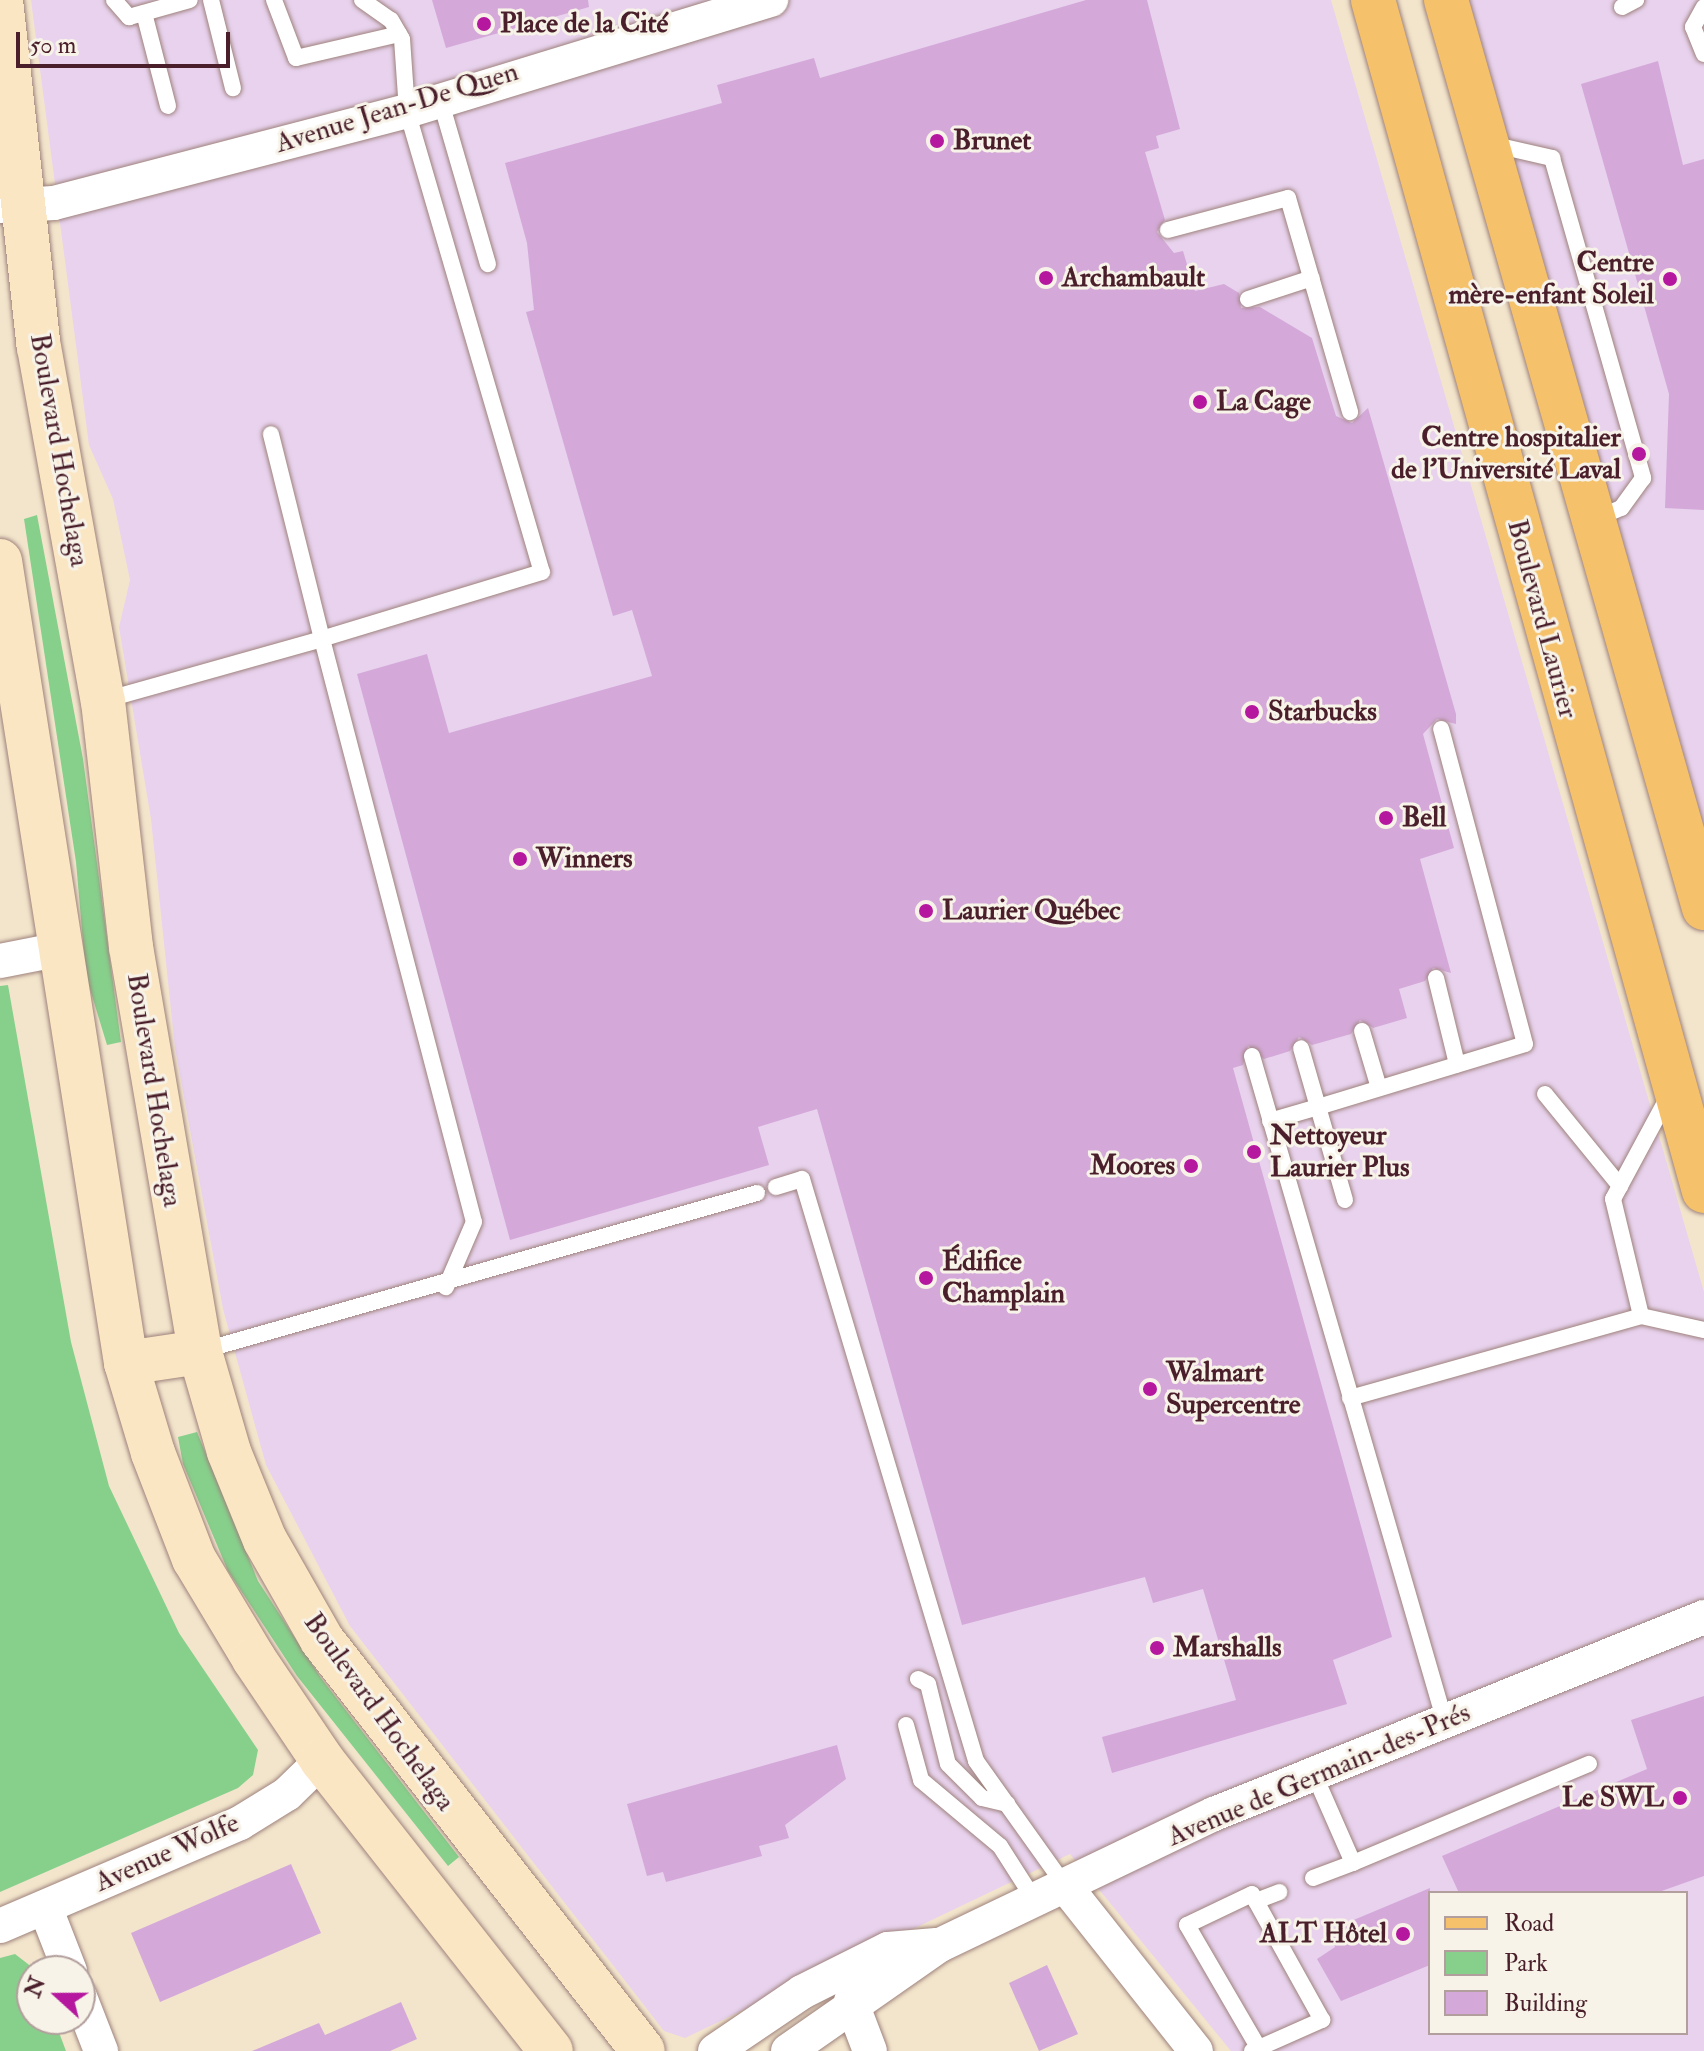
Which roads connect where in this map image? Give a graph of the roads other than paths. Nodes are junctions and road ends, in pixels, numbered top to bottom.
1 (1, 0) edge
2 (114, 0) edge
3 (190, 0) edge
4 (211, 0) edge
5 (274, 0) edge
6 (362, 0) edge
7 (771, 0) edge
8 (1373, 0) edge
9 (1446, 0) edge
10 (1704, 7) edge
11 (144, 13) junction
12 (399, 34) junction
13 (1704, 54) edge
14 (233, 88) dead end
15 (440, 99) junction
16 (168, 106) dead end
17 (407, 111) junction
18 (1487, 143) junction
19 (11, 206) edge
20 (1168, 230) dead end
21 (488, 264) dead end
22 (1312, 278) junction
23 (1248, 299) dead end
24 (1350, 412) dead end
25 (271, 434) dead end
26 (1593, 520) junction
27 (0, 561) edge
28 (322, 639) junction
29 (103, 701) junction
30 (1441, 729) dead end
31 (1704, 908) edge
32 (56, 950) junction
33 (0, 961) edge
34 (1436, 978) dead end
35 (1362, 1031) dead end
36 (1301, 1048) dead end
37 (1252, 1056) dead end
38 (1457, 1064) junction
39 (1379, 1088) junction
40 (1671, 1090) junction
41 (1545, 1094) dead end
42 (1318, 1107) junction
43 (1270, 1121) junction
44 (1620, 1186) junction
45 (776, 1187) dead end
46 (1704, 1191) edge
47 (757, 1193) dead end
48 (1345, 1200) dead end
49 (446, 1287) junction
50 (1641, 1316) junction
51 (1704, 1330) edge
52 (200, 1352) junction
53 (126, 1363) junction
54 (1350, 1398) junction
55 (1704, 1617) edge
56 (918, 1679) dead end
57 (1445, 1722) junction
58 (906, 1725) dead end
59 (322, 1760) junction
60 (1589, 1764) dead end
61 (1314, 1774) junction
62 (1007, 1804) junction
63 (1353, 1863) junction
64 (1313, 1878) dead end
65 (1279, 1892) dead end
66 (1051, 1894) junction
67 (1256, 1901) junction
68 (45, 1907) junction
69 (0, 1926) edge
70 (940, 1945) junction
71 (64, 1955) edge
72 (851, 2001) junction
73 (1255, 2049) edge
74 (551, 2051) edge
75 (643, 2051) edge
76 (715, 2051) edge
77 (788, 2051) edge
78 (870, 2051) edge
79 (1196, 2051) edge

1 - 19 main road, Boulevard Hochelaga
2 - 11 lane
3 - 11 lane
4 - 14 lane
5 - 12 lane
6 - 12 lane
7 - 15 street, Avenue Jean-De Quen
8 - 40 main road, Boulevard Laurier
9 - 18 main road
10 - 13 lane
11 - 16 lane
12 - 17 lane
15 - 17 street, Avenue Jean-De Quen
15 - 21 lane
17 - 19 street, Avenue Jean-De Quen
17 - 28 lane
18 - 26 main road
18 - 26 lane
19 - 29 main road, Boulevard Hochelaga
20 - 22 lane
22 - 23 lane
22 - 24 lane
25 - 28 lane
26 - 31 main road
27 - 32 main road
28 - 29 lane
28 - 49 lane
29 - 52 main road, Boulevard Hochelaga
30 - 38 lane
32 - 33 street
32 - 53 main road
34 - 38 lane
35 - 39 lane
36 - 42 lane
37 - 43 lane
38 - 39 lane
39 - 42 lane
40 - 44 lane
40 - 46 main road, Boulevard Laurier
41 - 44 lane
42 - 43 lane
42 - 48 lane
43 - 54 lane
44 - 50 lane
45 - 62 lane
47 - 49 lane
49 - 52 lane
50 - 51 lane
50 - 54 lane
52 - 53 main road
52 - 75 main road, Boulevard Hochelaga
53 - 59 main road
54 - 57 lane
55 - 57 street, Avenue de Germain-des-Prés
56 - 62 lane
57 - 61 street, Avenue de Germain-des-Prés
58 - 66 lane
59 - 68 street, Avenue Wolfe
59 - 74 main road
60 - 63 lane
61 - 63 lane
61 - 66 street, Avenue de Germain-des-Prés
62 - 66 lane
63 - 64 lane
65 - 67 lane
66 - 70 street, Avenue de Germain-des-Prés
66 - 79 street
67 - 73 lane
67 - 73 lane
68 - 69 street, Avenue Wolfe
68 - 71 street
70 - 72 street, Avenue de Germain-des-Prés
70 - 76 street, Avenue de Germain-des-Prés
72 - 77 street, Avenue de Germain-des-Prés
72 - 78 street

